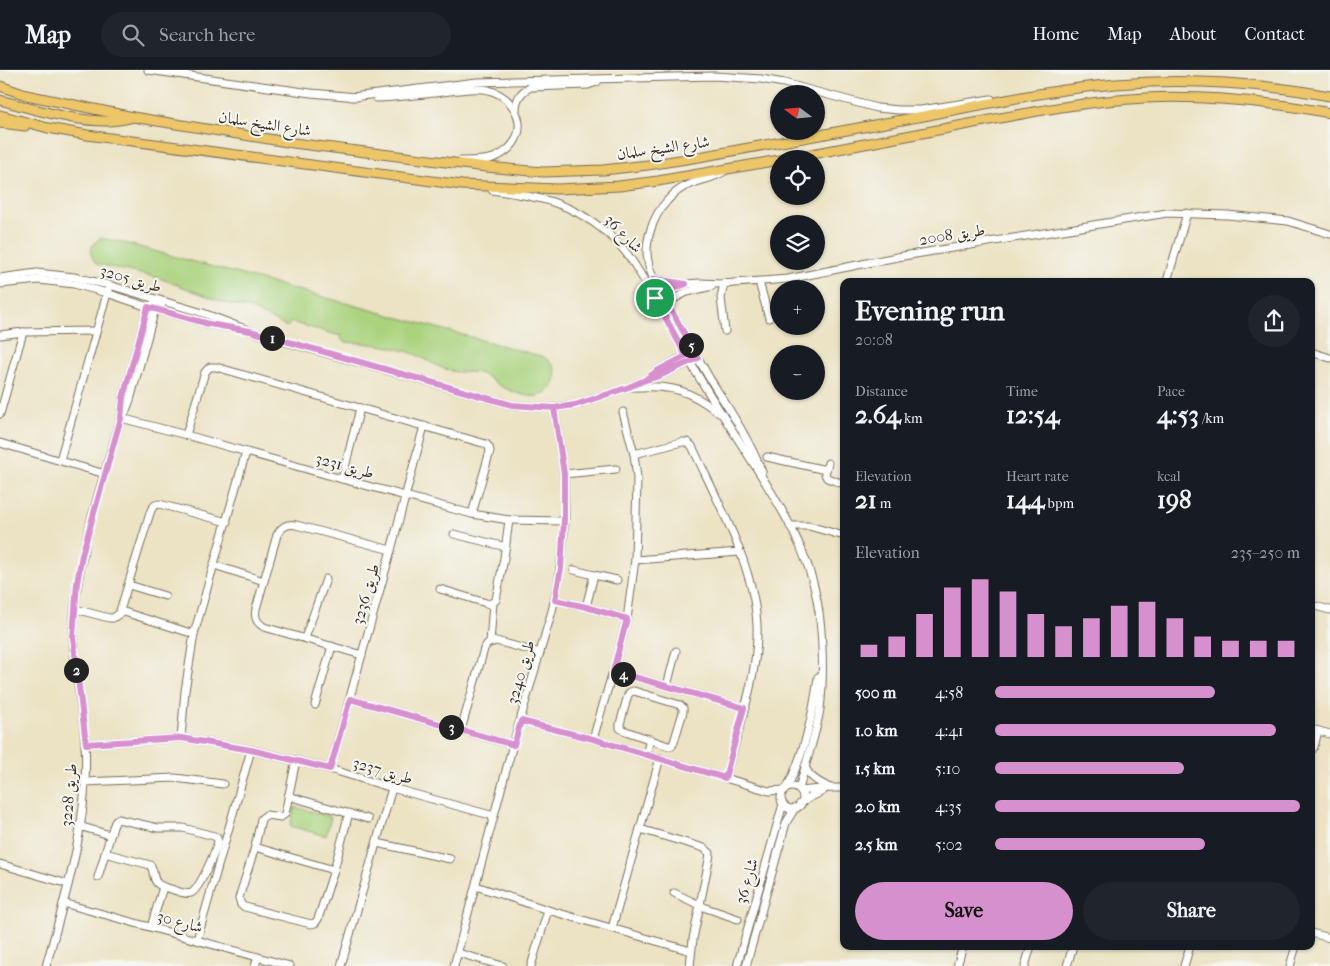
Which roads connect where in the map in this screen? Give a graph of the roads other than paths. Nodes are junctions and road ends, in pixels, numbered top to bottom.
1 (148, 70) edge
2 (212, 70) edge
3 (210, 78) junction
4 (0, 80) edge
5 (602, 80) junction
6 (0, 86) edge
7 (1051, 92) junction
8 (26, 95) junction
9 (1330, 96) edge
10 (352, 97) junction
11 (0, 100) edge
12 (516, 110) junction
13 (1330, 113) edge
14 (0, 114) edge
15 (133, 117) junction
16 (0, 123) edge
17 (48, 128) junction
18 (825, 151) edge
19 (438, 162) junction
20 (770, 162) edge
21 (726, 170) junction
22 (462, 185) junction
23 (1187, 213) junction
24 (1330, 234) edge
25 (0, 278) edge
26 (1169, 278) edge
27 (654, 279) junction
28 (759, 282) junction
29 (0, 284) edge
30 (686, 284) junction
31 (723, 284) junction
32 (108, 289) junction
33 (659, 296) junction
34 (147, 297) junction
35 (663, 304) junction
36 (177, 306) junction
37 (152, 307) junction
38 (769, 318) dead end
39 (96, 331) junction
40 (250, 331) junction
41 (725, 331) dead end
42 (23, 332) junction
43 (0, 335) edge
44 (694, 351) junction
45 (1315, 353) edge
46 (698, 358) junction
47 (1330, 358) edge
48 (688, 359) junction
49 (629, 387) junction
50 (360, 408) junction
51 (554, 408) junction
52 (624, 412) dead end
53 (0, 414) edge
54 (724, 417) junction
55 (121, 418) junction
56 (424, 426) junction
57 (186, 435) junction
58 (0, 443) edge
59 (246, 452) junction
60 (634, 454) junction
61 (767, 457) dead end
62 (60, 460) junction
63 (616, 469) dead end
64 (105, 474) junction
65 (564, 474) junction
66 (342, 479) junction
67 (840, 483) edge
68 (768, 486) junction
69 (405, 496) junction
70 (472, 514) junction
71 (508, 520) junction
72 (564, 521) junction
73 (227, 522) junction
74 (790, 526) junction
75 (454, 534) dead end
76 (840, 535) edge
77 (506, 547) junction
78 (391, 550) junction
79 (740, 552) junction
80 (635, 560) junction
81 (214, 565) junction
82 (574, 570) dead end
83 (594, 575) junction
84 (326, 579) dead end
85 (617, 580) dead end
86 (264, 581) junction
87 (129, 586) junction
88 (440, 589) dead end
89 (165, 596) dead end
90 (555, 600) junction
91 (493, 602) junction
92 (1315, 606) edge
93 (586, 607) junction
94 (75, 609) junction
95 (1330, 610) edge
96 (121, 611) junction
97 (627, 619) junction
98 (194, 634) junction
99 (305, 638) junction
100 (490, 642) junction
101 (821, 642) junction
102 (332, 646) junction
103 (676, 651) dead end
104 (540, 653) junction
105 (362, 655) junction
106 (613, 671) junction
107 (667, 686) junction
108 (350, 699) junction
109 (315, 705) dead end
110 (744, 708) junction
111 (521, 721) junction
112 (461, 730) junction
113 (1315, 730) edge
114 (1330, 734) edge
115 (181, 738) junction
116 (593, 739) junction
117 (650, 739) junction
118 (86, 744) junction
119 (514, 745) junction
120 (251, 750) junction
121 (646, 755) junction
122 (660, 758) junction
123 (296, 760) junction
124 (805, 765) junction
125 (330, 769) junction
126 (725, 778) junction
127 (85, 782) junction
128 (223, 784) dead end
129 (392, 788) junction
130 (830, 788) junction
131 (840, 788) edge
132 (785, 789) junction
133 (799, 790) junction
134 (769, 791) junction
135 (288, 796) junction
136 (782, 802) junction
137 (797, 806) junction
138 (349, 813) junction
139 (494, 816) junction
140 (368, 818) dead end
141 (80, 826) junction
142 (640, 829) junction
143 (110, 835) junction
144 (377, 843) junction
145 (255, 847) junction
146 (105, 853) junction
147 (450, 859) dead end
148 (0, 864) edge
149 (334, 870) junction
150 (98, 877) dead end
151 (68, 884) junction
152 (476, 886) junction
153 (163, 887) junction
154 (674, 893) dead end
155 (63, 903) junction
156 (700, 905) junction
157 (548, 910) junction
158 (738, 919) dead end
159 (151, 927) junction
160 (612, 928) junction
161 (1315, 934) edge
162 (1330, 938) edge
163 (198, 940) junction
164 (962, 950) edge
165 (1030, 950) edge
166 (1071, 950) edge
167 (1189, 950) edge
168 (1295, 950) edge
169 (691, 951) junction
170 (458, 953) junction
171 (258, 957) junction
172 (46, 966) edge
173 (255, 966) edge
174 (290, 966) edge
175 (341, 966) edge
176 (454, 966) edge
177 (503, 966) edge
178 (531, 966) edge
179 (690, 966) edge
180 (737, 966) edge
181 (746, 966) edge
182 (957, 966) edge
183 (1025, 966) edge
184 (1067, 966) edge
185 (1184, 966) edge
186 (1290, 966) edge

1 - 3 street
2 - 3 street
3 - 10 street
4 - 8 main road
5 - 7 street
5 - 10 street
5 - 12 street
6 - 8 main road, شارع الشيخ سلمان
7 - 9 main road, شارع الشيخ سلمان
7 - 19 main road, شارع الشيخ سلمان
8 - 15 main road, شارع الشيخ سلمان
10 - 12 street
11 - 15 main road
12 - 19 street
13 - 18 main road
14 - 17 main road, شارع الشيخ سلمان
15 - 19 main road, شارع الشيخ سلمان
16 - 17 main road
17 - 22 main road, شارع الشيخ سلمان
20 - 21 main road, شارع الشيخ سلمان
21 - 22 main road, شارع الشيخ سلمان
21 - 27 street, شارع 36
22 - 33 street, شارع 36
23 - 24 street, طريق 2008
23 - 26 street
23 - 28 street, طريق 2008
25 - 32 street, طريق 3205
27 - 30 street
27 - 33 street, شارع 36
28 - 31 street, طريق 2008
28 - 38 street
29 - 32 street, طريق 3205
30 - 31 street, طريق 2008
30 - 33 street, طريق 2008
31 - 35 street, طريق 2008
31 - 41 street
32 - 34 street, طريق 3205
32 - 37 street, طريق 3205
32 - 39 street
33 - 35 street, شارع 36
34 - 36 street, طريق 3205
34 - 37 street
35 - 44 street, شارع 36
35 - 48 street, شارع 36
36 - 37 street
36 - 40 street, طريق 3205
37 - 40 street, طريق 3205
37 - 55 street, طريق 3228
39 - 42 street
39 - 62 street
40 - 51 street, طريق 3205
42 - 43 street
42 - 53 street
44 - 46 street, شارع 36
44 - 48 street
45 - 47 street
46 - 48 street
46 - 68 street, شارع 36
48 - 49 street, طريق 3205
48 - 54 street, شارع 36
49 - 51 street, طريق 3205
49 - 54 street
50 - 56 street
50 - 57 street
50 - 66 street
51 - 65 street, طريق 3240
52 - 60 street
54 - 68 street, شارع 36
55 - 57 street, طريق 3231
55 - 64 street, طريق 3228
56 - 69 street, طريق 3236
56 - 70 street
57 - 59 street, طريق 3231
58 - 62 street
59 - 66 street, طريق 3231
59 - 73 street
60 - 79 street
60 - 80 street
61 - 67 street
62 - 64 street
63 - 65 street
64 - 94 street, طريق 3228
65 - 72 street, طريق 3240
66 - 69 street, طريق 3231
68 - 74 street, شارع 36
69 - 70 street, طريق 3231
69 - 78 street, طريق 3236
70 - 71 street, طريق 3231
71 - 72 street, طريق 3231
71 - 77 street
72 - 90 street, طريق 3240
73 - 81 street
73 - 87 street
74 - 76 street
74 - 101 street, شارع 36
75 - 77 street
77 - 91 street
78 - 86 street
78 - 105 street, طريق 3236
79 - 80 street
79 - 110 street
80 - 97 street
81 - 86 street
81 - 98 street
82 - 83 street
83 - 85 street
83 - 93 street
84 - 99 street
86 - 99 street
87 - 89 street
87 - 96 street
88 - 91 street
90 - 93 street
90 - 104 street, طريق 3240
91 - 100 street
92 - 95 street
93 - 97 street
94 - 96 street
94 - 118 street, طريق 3228
96 - 98 street
97 - 106 street
98 - 115 street
99 - 102 street
100 - 104 street
100 - 112 street
101 - 124 street, شارع 36
101 - 132 street, شارع 36
102 - 105 street
102 - 109 street
103 - 107 street
104 - 111 street, طريق 3240
105 - 108 street, طريق 3236
106 - 107 street
106 - 116 street
107 - 110 street
108 - 112 street
108 - 125 street, طريق 3236
110 - 126 street
111 - 116 street
111 - 119 street, طريق 3240
112 - 119 street
113 - 114 street
115 - 118 street, طريق 3237
115 - 120 street, طريق 3237
116 - 121 street
117 - 117 street
117 - 121 street
118 - 127 street, طريق 3228
119 - 139 street, طريق 3240
120 - 123 street, طريق 3237
120 - 163 street
121 - 122 street
122 - 126 street
122 - 142 street
123 - 125 street, طريق 3237
123 - 135 street
124 - 130 street
124 - 133 street, شارع 36
125 - 129 street, طريق 3237
126 - 134 street
127 - 128 street
127 - 141 street, طريق 3228
129 - 139 street, طريق 3237
129 - 144 street
130 - 131 street
130 - 133 street
130 - 137 street
132 - 133 street
132 - 134 street
132 - 136 street
133 - 137 street
134 - 136 street
135 - 138 street
135 - 145 street
136 - 137 street
136 - 180 street, شارع 36
137 - 181 street, شارع 36
138 - 140 street
138 - 149 street
139 - 152 street, طريق 3240
141 - 143 street
141 - 151 street, طريق 3228
142 - 156 street
142 - 160 street
143 - 146 street
143 - 153 street
144 - 147 street
144 - 175 street
145 - 149 street
145 - 149 street
146 - 150 street
146 - 153 street
148 - 151 street
151 - 155 street, طريق 3228
152 - 157 street
152 - 170 street, طريق 3240
153 - 159 street
154 - 156 street
155 - 159 street, شارع 30
155 - 172 street, طريق 3228
156 - 158 street
156 - 169 street
157 - 160 street
157 - 178 street
159 - 163 street, شارع 30
160 - 169 street
161 - 162 street
163 - 171 street, شارع 30
164 - 182 street
165 - 183 street
166 - 184 street
167 - 185 street
168 - 186 street
169 - 179 street
170 - 176 street, طريق 3240
170 - 177 street
171 - 173 street
171 - 174 street, شارع 30

